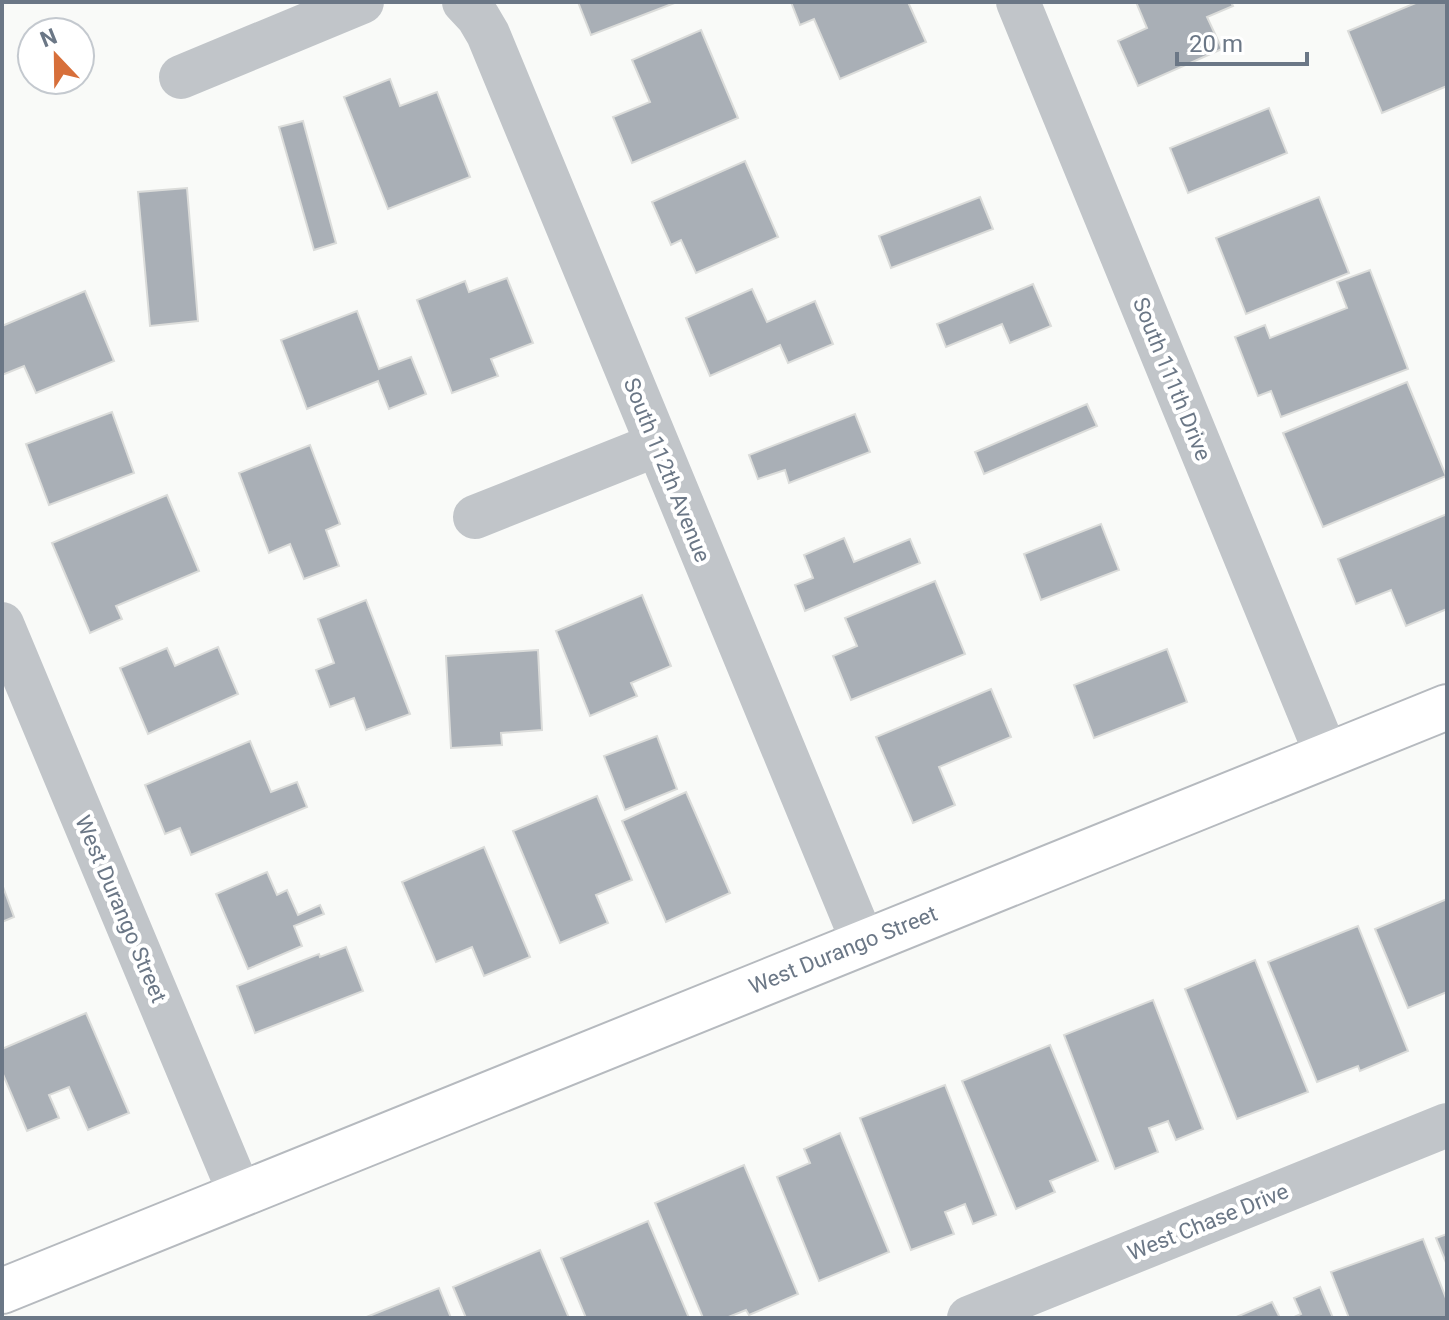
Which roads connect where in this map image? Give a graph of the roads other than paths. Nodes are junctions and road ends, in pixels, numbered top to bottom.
1 (362, 2) edge
2 (464, 2) edge
3 (1018, 2) edge
4 (181, 77) dead end
5 (656, 445) junction
6 (475, 517) dead end
7 (2, 624) edge
8 (15, 693) edge
9 (1447, 707) edge
10 (1327, 756) junction
11 (863, 942) junction
12 (1447, 1125) edge
13 (240, 1194) junction
14 (2, 1291) edge
15 (1018, 1309) edge
16 (969, 1318) edge

1 - 4 street
2 - 5 street, South 112th Avenue
3 - 10 street, South 111th Drive
5 - 6 street
5 - 11 street, South 112th Avenue
7 - 8 street, West Durango Street
8 - 13 street, West Durango Street
9 - 10 street, West Durango Street
10 - 11 street, West Durango Street
11 - 13 street, West Durango Street
12 - 15 street, West Chase Drive
13 - 14 street, West Durango Street
15 - 16 street, West Chase Drive

